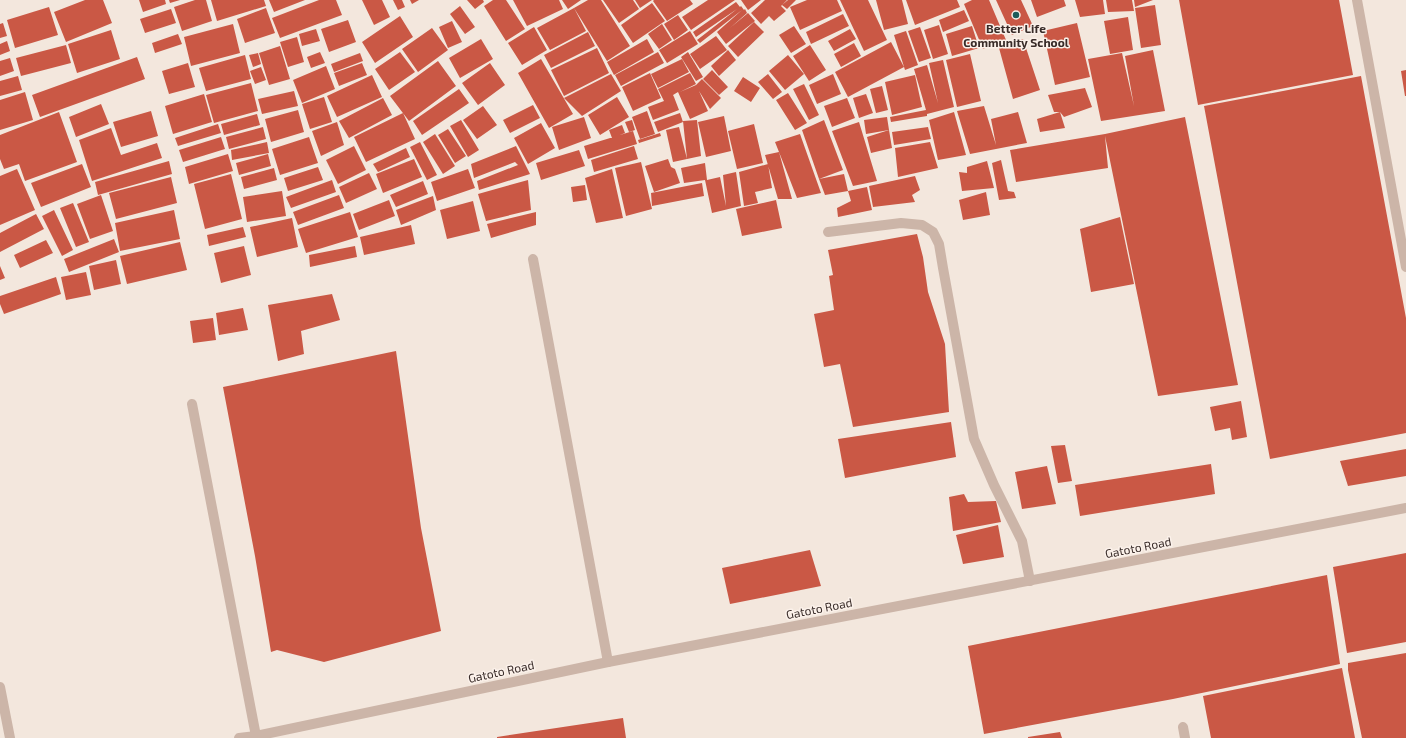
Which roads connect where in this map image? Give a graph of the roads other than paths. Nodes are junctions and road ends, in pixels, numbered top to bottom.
1 (1357, 0) edge
2 (828, 232) dead end
3 (533, 259) dead end
4 (1406, 267) edge
5 (192, 404) dead end
6 (1406, 508) edge
7 (1030, 581) junction
8 (608, 662) junction
9 (0, 687) edge
10 (1183, 727) dead end
11 (256, 736) junction
12 (10, 738) edge
13 (239, 738) edge
14 (1185, 738) edge

1 - 4 street
2 - 7 street
3 - 8 street
5 - 11 street
6 - 7 street, Gatoto Road
7 - 8 street, Gatoto Road
8 - 11 street, Gatoto Road
9 - 12 street
10 - 14 street
11 - 13 street, Gatoto Road

